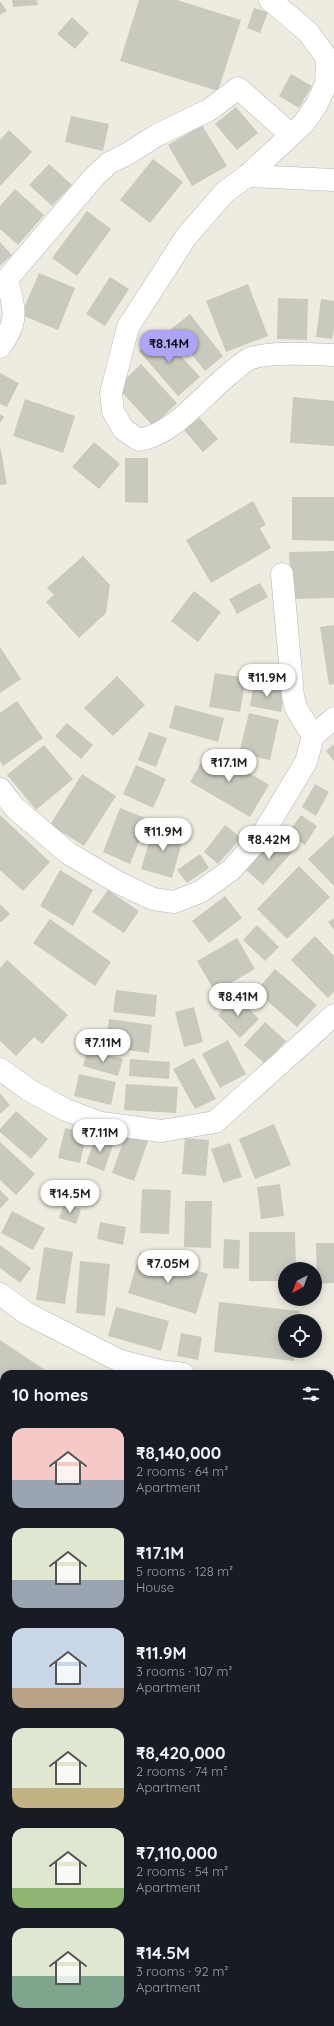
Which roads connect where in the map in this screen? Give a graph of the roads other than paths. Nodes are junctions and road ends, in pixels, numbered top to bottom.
1 (270, 0) edge
2 (290, 134) junction
3 (247, 176) junction
4 (334, 180) edge
5 (4, 282) edge
6 (0, 347) edge
7 (334, 355) edge
8 (282, 574) dead end
9 (334, 718) edge
10 (313, 736) junction
11 (0, 789) edge
12 (334, 1015) edge
13 (0, 1069) edge
14 (0, 1294) edge
15 (156, 1370) edge

1 - 2 street
2 - 3 street
2 - 5 street
3 - 4 street
3 - 7 street
5 - 6 street
8 - 10 street
9 - 10 street
10 - 11 street
12 - 13 street
14 - 15 street

